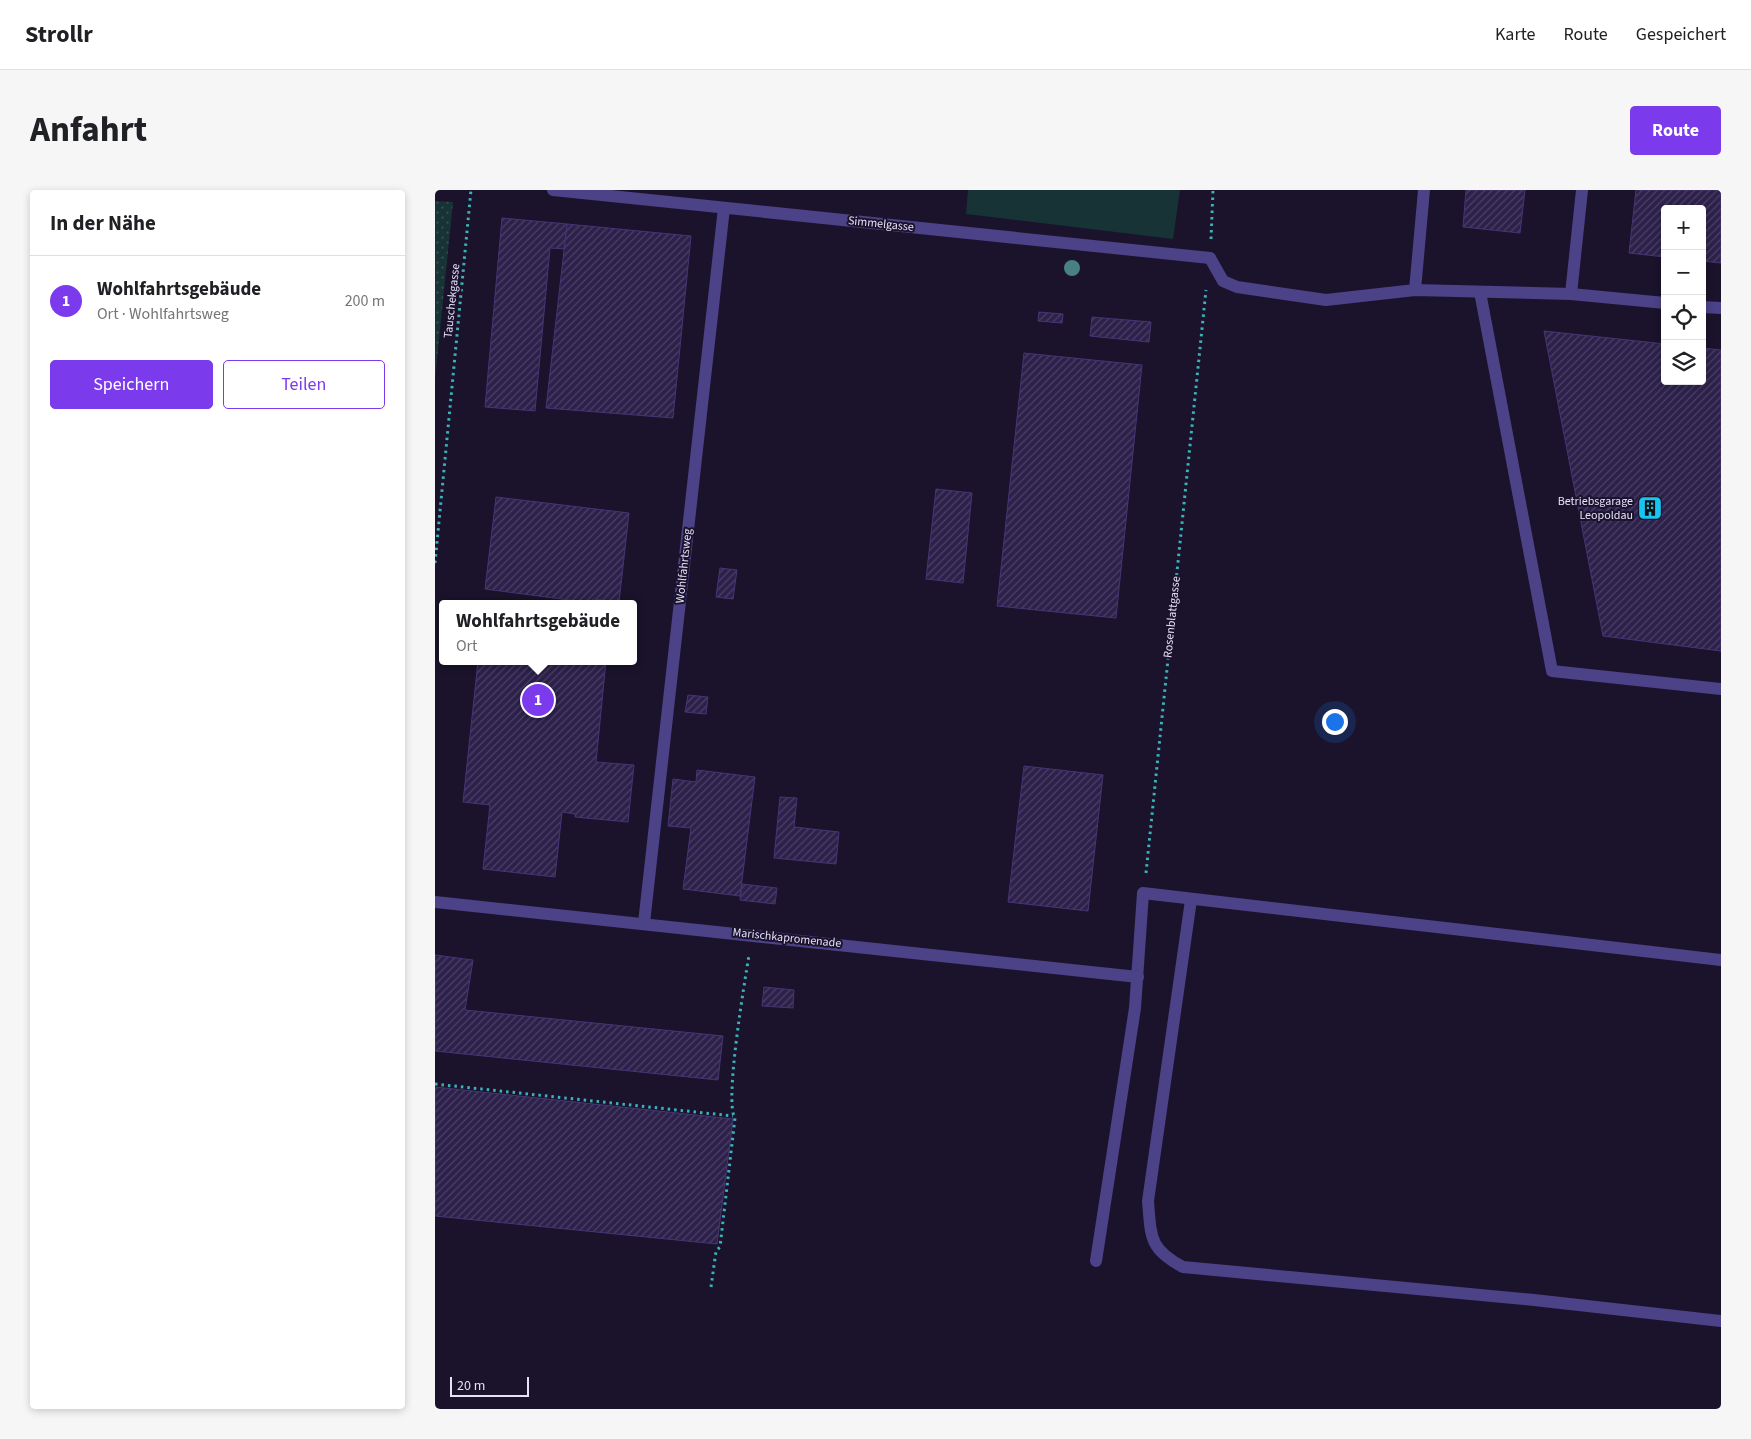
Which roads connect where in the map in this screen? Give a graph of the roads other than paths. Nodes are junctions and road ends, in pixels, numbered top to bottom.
1 (553, 190) edge
2 (1424, 190) edge
3 (1582, 190) edge
4 (724, 208) junction
5 (1415, 290) junction
6 (1480, 292) junction
7 (1571, 294) junction
8 (1661, 303) edge
9 (1706, 307) edge
10 (1721, 308) edge
11 (1721, 689) edge
12 (1191, 900) junction
13 (435, 902) edge
14 (644, 923) junction
15 (1721, 960) edge
16 (1138, 977) junction
17 (1096, 1261) dead end
18 (1721, 1321) edge

1 - 4 street, Simmelgasse
2 - 5 street
3 - 7 street
4 - 5 street, Simmelgasse
4 - 14 street, Wohlfahrtsweg
5 - 6 street
6 - 7 street
6 - 11 street
7 - 8 street
9 - 10 street
12 - 15 street
12 - 16 street
12 - 18 street
13 - 14 street, Marischkapromenade
14 - 16 street, Marischkapromenade
16 - 17 street

